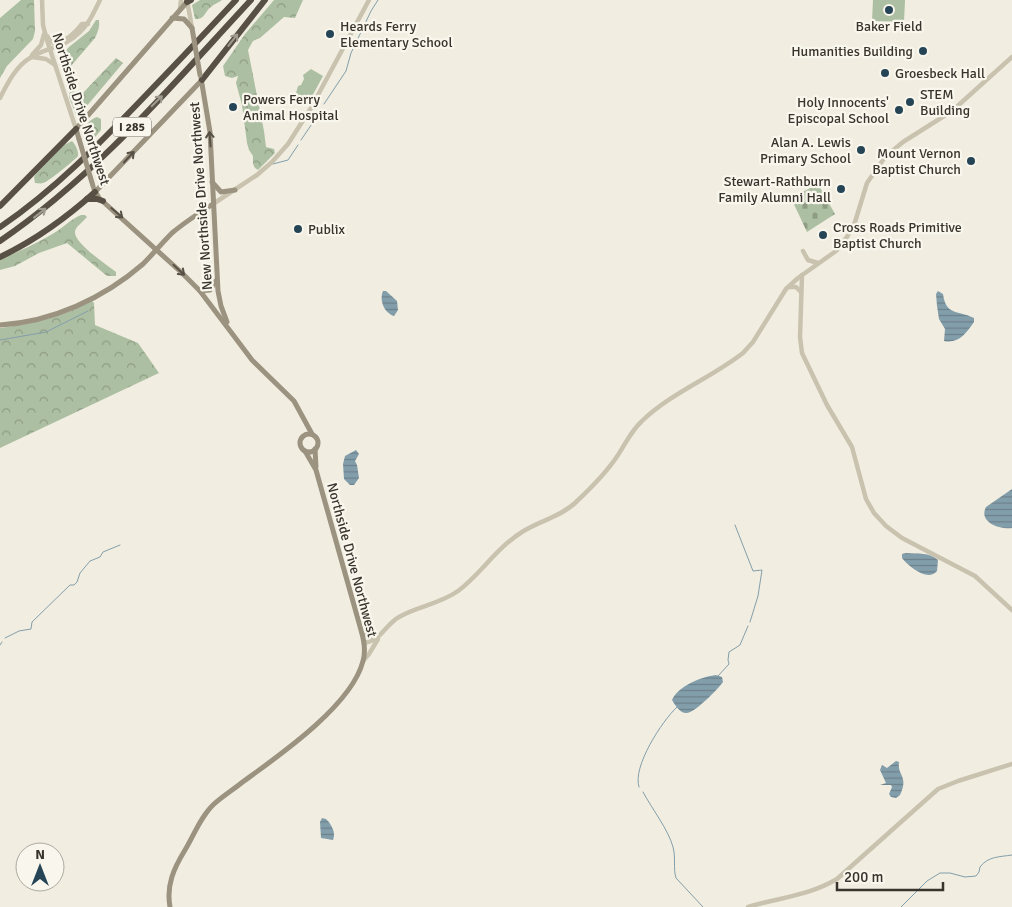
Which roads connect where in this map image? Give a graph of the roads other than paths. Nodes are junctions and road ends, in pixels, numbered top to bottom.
1 (42, 0) edge
2 (100, 0) edge
3 (187, 0) edge
4 (236, 0) edge
5 (252, 0) edge
6 (266, 0) edge
7 (369, 0) edge
8 (172, 18) junction
9 (88, 24) junction
10 (192, 28) junction
11 (44, 30) junction
12 (51, 50) junction
13 (1012, 57) edge
14 (30, 58) junction
15 (56, 66) junction
16 (201, 77) junction
17 (0, 98) edge
18 (76, 129) junction
19 (212, 182) junction
20 (94, 189) junction
21 (235, 190) junction
22 (86, 200) junction
23 (103, 202) junction
24 (213, 204) junction
25 (0, 206) edge
26 (0, 227) edge
27 (0, 241) edge
28 (157, 250) junction
29 (803, 251) dead end
30 (0, 257) edge
31 (820, 263) junction
32 (802, 275) junction
33 (217, 276) junction
34 (788, 287) junction
35 (200, 291) junction
36 (801, 292) junction
37 (0, 324) edge
38 (230, 330) junction
39 (300, 414) junction
40 (312, 434) junction
41 (303, 436) junction
42 (315, 450) junction
43 (305, 452) junction
44 (316, 470) junction
45 (1012, 610) edge
46 (362, 634) junction
47 (378, 638) junction
48 (364, 643) junction
49 (363, 662) junction
50 (1012, 764) edge
51 (170, 907) edge
52 (748, 907) edge

1 - 11 street, Northside Drive Northwest
2 - 9 street
3 - 8 main road
3 - 10 street, New Northside Drive Northwest
4 - 26 highway, I 285
27 -> 5 highway, I 285
16 -> 6 highway
7 - 21 street
8 - 10 main road
8 - 18 main road
9 - 11 street
9 - 12 street
10 - 16 main road, New Northside Drive Northwest, bridge
11 - 12 street, Northside Drive Northwest
11 - 14 street
12 - 14 street
12 - 15 street, Northside Drive Northwest
13 - 31 street
14 - 15 street
14 - 17 street
15 - 18 street, Northside Drive Northwest
19 -> 16 main road, New Northside Drive Northwest
20 -> 16 main road
18 - 20 main road, Northside Drive Northwest, bridge
18 - 25 highway
19 - 21 main road
19 - 24 main road, New Northside Drive Northwest
20 - 22 highway
20 - 23 main road, Northside Drive Northwest
21 - 24 street
22 - 23 highway
22 - 30 highway
23 -> 28 main road, Northside Drive Northwest
24 - 28 main road
24 - 33 main road, New Northside Drive Northwest
28 -> 35 main road, Northside Drive Northwest
28 - 37 main road
29 - 31 street
31 - 32 street
32 - 34 street
32 - 36 street
33 - 35 main road
33 - 38 main road, New Northside Drive Northwest
34 - 36 street
34 - 47 street
35 - 38 main road, Northside Drive Northwest
36 - 45 street
38 - 39 main road, Northside Drive Northwest
39 - 40 main road, Northside Drive Northwest
39 - 41 main road, Northside Drive Northwest
40 - 41 main road
40 - 42 main road
41 - 43 main road
42 - 43 main road
42 - 44 main road, Northside Drive Northwest
43 - 44 main road, Northside Drive Northwest
44 - 46 main road, Northside Drive Northwest
46 - 47 street
46 - 48 main road, Northside Drive Northwest
47 - 48 street
47 - 49 street
48 - 49 main road, Northside Drive Northwest
49 - 51 main road, Northside Drive Northwest
50 - 52 street

